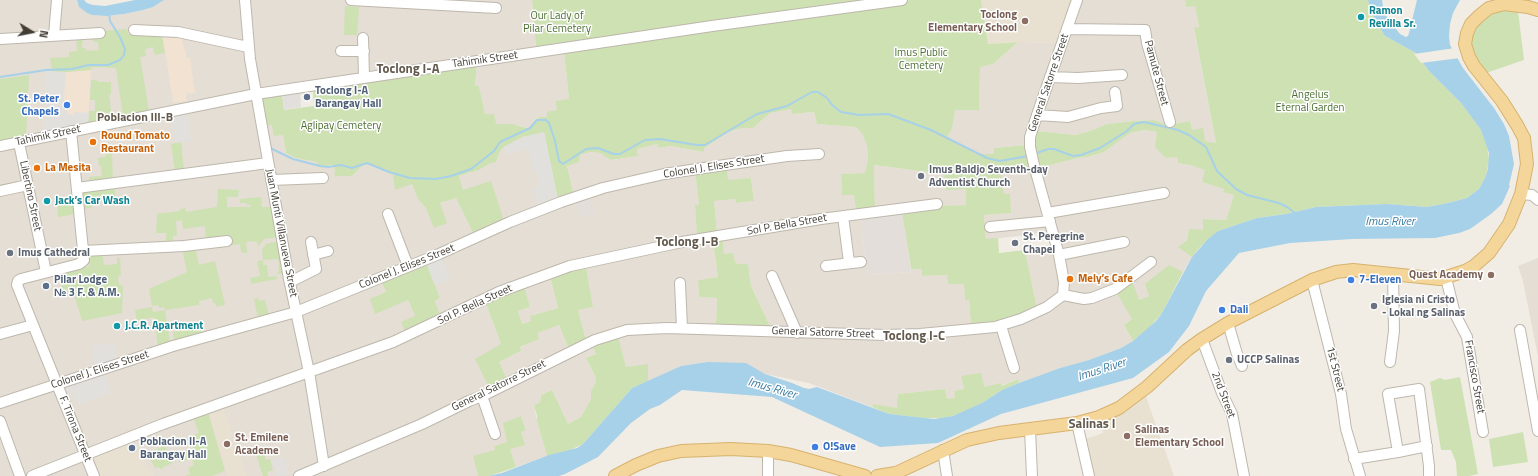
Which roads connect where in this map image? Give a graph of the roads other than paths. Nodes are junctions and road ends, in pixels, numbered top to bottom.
1 (57, 0) edge
2 (245, 0) edge
3 (351, 0) edge
4 (902, 0) edge
5 (1077, 0) edge
6 (463, 3) edge
7 (496, 8) dead end
8 (1538, 10) edge
9 (134, 30) dead end
10 (1067, 30) junction
11 (100, 33) dead end
12 (54, 35) junction
13 (363, 38) dead end
14 (0, 39) edge
15 (248, 47) junction
16 (341, 51) dead end
17 (364, 51) junction
18 (1122, 75) dead end
19 (364, 77) junction
20 (1050, 77) junction
21 (1115, 92) dead end
22 (256, 94) junction
23 (1036, 115) junction
24 (1170, 122) dead end
25 (71, 132) junction
26 (19, 143) junction
27 (0, 146) edge
28 (819, 154) dead end
29 (268, 163) junction
30 (323, 178) dead end
31 (271, 180) junction
32 (28, 185) junction
33 (77, 188) junction
34 (0, 191) edge
35 (1164, 193) dead end
36 (1521, 194) junction
37 (1538, 200) edge
38 (937, 204) dead end
39 (388, 214) dead end
40 (843, 216) junction
41 (1049, 217) junction
42 (990, 227) dead end
43 (227, 241) dead end
44 (311, 242) dead end
45 (1124, 242) dead end
46 (83, 251) junction
47 (328, 251) dead end
48 (313, 255) junction
49 (1059, 255) junction
50 (848, 262) junction
51 (861, 262) dead end
52 (1152, 262) dead end
53 (408, 266) junction
54 (826, 266) dead end
55 (46, 272) junction
56 (1393, 274) junction
57 (772, 276) dead end
58 (1446, 278) junction
59 (1312, 280) junction
60 (290, 282) junction
61 (680, 283) dead end
62 (1063, 296) junction
63 (296, 312) junction
64 (1228, 323) junction
65 (33, 325) junction
66 (1001, 326) junction
67 (682, 328) junction
68 (1520, 330) dead end
69 (797, 333) junction
70 (0, 334) edge
71 (1202, 339) junction
72 (1390, 362) dead end
73 (1242, 366) dead end
74 (1014, 368) dead end
75 (309, 372) junction
76 (56, 384) junction
77 (482, 396) junction
78 (0, 403) edge
79 (0, 422) edge
80 (1077, 423) junction
81 (1030, 429) junction
82 (1538, 431) edge
83 (1483, 432) dead end
84 (495, 434) dead end
85 (1427, 446) junction
86 (943, 450) junction
87 (768, 451) junction
88 (1398, 452) junction
89 (86, 454) junction
90 (1354, 459) junction
91 (324, 466) junction
92 (896, 474) edge
93 (20, 476) edge
94 (32, 476) edge
95 (94, 476) edge
96 (299, 476) edge
97 (615, 476) edge
98 (768, 476) edge
99 (865, 476) edge
100 (877, 476) edge
101 (947, 476) edge
102 (1032, 476) edge
103 (1089, 476) edge
104 (1244, 476) edge
105 (1360, 476) edge
106 (1429, 476) edge

1 - 12 street
2 - 15 street, Juan Munti Villanueva Street
3 - 6 street
4 - 19 street, Tahimik Street
5 - 10 street, General Satorre Street
6 - 7 street
8 - 36 main road
9 - 15 street
10 - 20 street, General Satorre Street
10 - 24 street, Pamute Street
11 - 12 street
12 - 14 street
13 - 17 street
15 - 22 street, Juan Munti Villanueva Street
16 - 17 street
17 - 19 street
18 - 20 street
19 - 22 street, Tahimik Street
20 - 23 street, General Satorre Street
21 - 23 street
22 - 25 street, Tahimik Street
22 - 29 street, Juan Munti Villanueva Street
23 - 41 street, General Satorre Street
25 - 26 street, Tahimik Street
25 - 33 street
26 - 27 street, Tahimik Street
26 - 32 street, Libertino Street
28 - 53 street, Colonel J. Elises Street
29 - 31 street, Juan Munti Villanueva Street
29 - 33 street
30 - 31 street
31 - 60 street, Juan Munti Villanueva Street
32 - 34 street
32 - 55 street, Libertino Street
33 - 46 street
35 - 41 street
36 - 37 street
36 - 58 main road
38 - 40 street, Sol P. Bella Street
39 - 53 street
40 - 50 street
40 - 75 street, Sol P. Bella Street
41 - 42 street
41 - 49 street, General Satorre Street
43 - 46 street
44 - 48 street
45 - 49 street
46 - 55 street
47 - 48 street
48 - 60 street
49 - 62 street, General Satorre Street
50 - 51 street
50 - 54 street
52 - 62 street
53 - 63 street, Colonel J. Elises Street
55 - 65 street, F. Tirona Street
56 - 58 main road
56 - 59 main road
56 - 72 street
57 - 69 street
58 - 83 street, Francisco Street
59 - 64 main road
59 - 90 street, 1st Street
60 - 63 street, Juan Munti Villanueva Street
61 - 67 street
62 - 66 street, General Satorre Street
63 - 75 street, Juan Munti Villanueva Street
63 - 76 street, Colonel J. Elises Street
64 - 71 main road
64 - 73 street
65 - 70 street
65 - 76 street, F. Tirona Street
66 - 69 street, General Satorre Street
66 - 74 street
67 - 69 street, General Satorre Street
67 - 77 street, General Satorre Street
68 - 82 street
71 - 80 main road
71 - 104 street, 2nd Street
75 - 89 street, Sol P. Bella Street
75 - 91 street, Juan Munti Villanueva Street
76 - 78 street, Colonel J. Elises Street
76 - 89 street, F. Tirona Street
77 - 84 street
77 - 91 street, General Satorre Street
79 - 93 street
80 - 81 main road
80 - 103 street
81 - 86 main road
81 - 102 street
85 - 88 street
85 - 88 street
85 - 106 street
86 - 92 main road
86 - 101 street
87 - 97 main road
87 - 98 street
87 - 99 main road
88 - 90 street
89 - 94 street, Sol P. Bella Street
89 - 95 street, F. Tirona Street
90 - 105 street, 1st Street
91 - 96 street, General Satorre Street
92 - 100 main road

